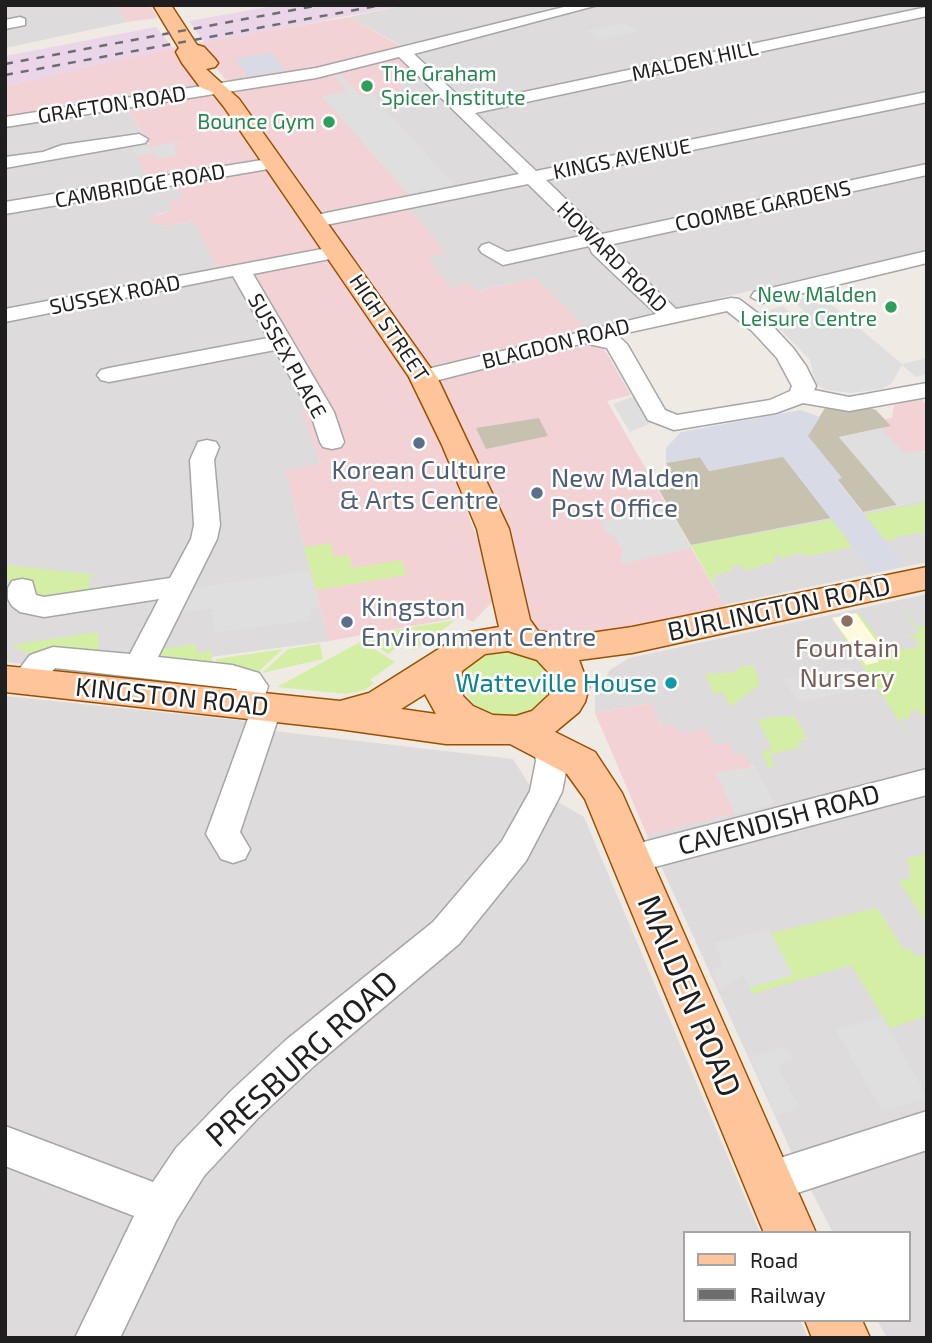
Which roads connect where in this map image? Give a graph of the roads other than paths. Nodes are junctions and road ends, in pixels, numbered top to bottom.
1 (162, 5) edge
2 (591, 5) edge
3 (927, 11) edge
4 (403, 52) junction
5 (219, 88) junction
6 (927, 97) edge
7 (464, 110) junction
8 (5, 122) edge
9 (139, 139) dead end
10 (5, 163) edge
11 (274, 163) junction
12 (927, 169) edge
13 (533, 177) junction
14 (5, 208) edge
15 (316, 221) junction
16 (597, 240) junction
17 (489, 248) dead end
18 (338, 252) junction
19 (927, 257) edge
20 (232, 272) junction
21 (762, 297) dead end
22 (5, 316) edge
23 (671, 316) junction
24 (588, 337) junction
25 (282, 342) junction
26 (109, 375) dead end
27 (423, 377) junction
28 (927, 390) edge
29 (800, 395) junction
30 (332, 442) dead end
31 (207, 447) dead end
32 (927, 578) edge
33 (181, 586) junction
34 (22, 588) dead end
35 (507, 594) junction
36 (632, 640) junction
37 (532, 643) junction
38 (457, 655) junction
39 (139, 665) junction
40 (15, 680) edge
41 (568, 694) junction
42 (257, 706) junction
43 (339, 715) junction
44 (547, 752) junction
45 (927, 782) edge
46 (542, 805) junction
47 (233, 849) dead end
48 (632, 859) junction
49 (927, 1130) edge
50 (5, 1146) edge
51 (767, 1182) junction
52 (161, 1206) junction
53 (789, 1231) edge
54 (833, 1322) edge
55 (97, 1338) edge
56 (842, 1338) edge

1 - 5 main road, HIGH STREET
2 - 4 street, GRAFTON ROAD
3 - 7 street, MALDEN HILL
4 - 5 street, GRAFTON ROAD
4 - 7 street, HOWARD ROAD
5 - 8 street, GRAFTON ROAD
5 - 11 main road, HIGH STREET
6 - 13 street, KINGS AVENUE
7 - 13 street, HOWARD ROAD
9 - 10 street
11 - 14 street, CAMBRIDGE ROAD
11 - 15 main road, HIGH STREET
12 - 16 street, COOMBE GARDENS
13 - 15 street, KINGS AVENUE
13 - 16 street, HOWARD ROAD
15 - 18 main road, HIGH STREET
16 - 17 street, COOMBE GARDENS
16 - 23 street, HOWARD ROAD
18 - 20 street, SUSSEX ROAD
18 - 27 main road, HIGH STREET
19 - 21 street
20 - 22 street, SUSSEX ROAD
20 - 25 street, SUSSEX PLACE
23 - 24 street, BLAGDON ROAD
23 - 29 street, BLAGDON ROAD
24 - 27 street, BLAGDON ROAD
24 - 29 street
25 - 26 street
25 - 30 street, SUSSEX PLACE
27 - 35 main road, HIGH STREET
28 - 29 street
31 - 33 street
32 - 36 main road, BURLINGTON ROAD
33 - 34 street
33 - 39 street
35 - 37 main road, HIGH STREET
35 - 38 main road
36 - 37 main road, BURLINGTON ROAD
36 - 41 main road, BURLINGTON ROAD
37 - 38 main road, BURLINGTON ROAD
37 - 41 main road, MALDEN ROAD
38 - 43 main road, KINGSTON ROAD
38 - 44 main road
39 - 40 street
39 - 42 street
40 - 42 main road, KINGSTON ROAD
41 - 44 main road, MALDEN ROAD
41 - 44 main road, BURLINGTON ROAD
42 - 43 main road, KINGSTON ROAD
42 - 47 street
43 - 44 main road, KINGSTON ROAD
44 - 46 street, PRESBURG ROAD
44 - 46 street, PRESBURG ROAD
44 - 48 main road, MALDEN ROAD
45 - 48 street, CAVENDISH ROAD
46 - 52 street, PRESBURG ROAD
48 - 51 main road, MALDEN ROAD
49 - 51 street
50 - 52 street
51 - 53 main road, MALDEN ROAD
52 - 55 street, PRESBURG ROAD
54 - 56 main road

